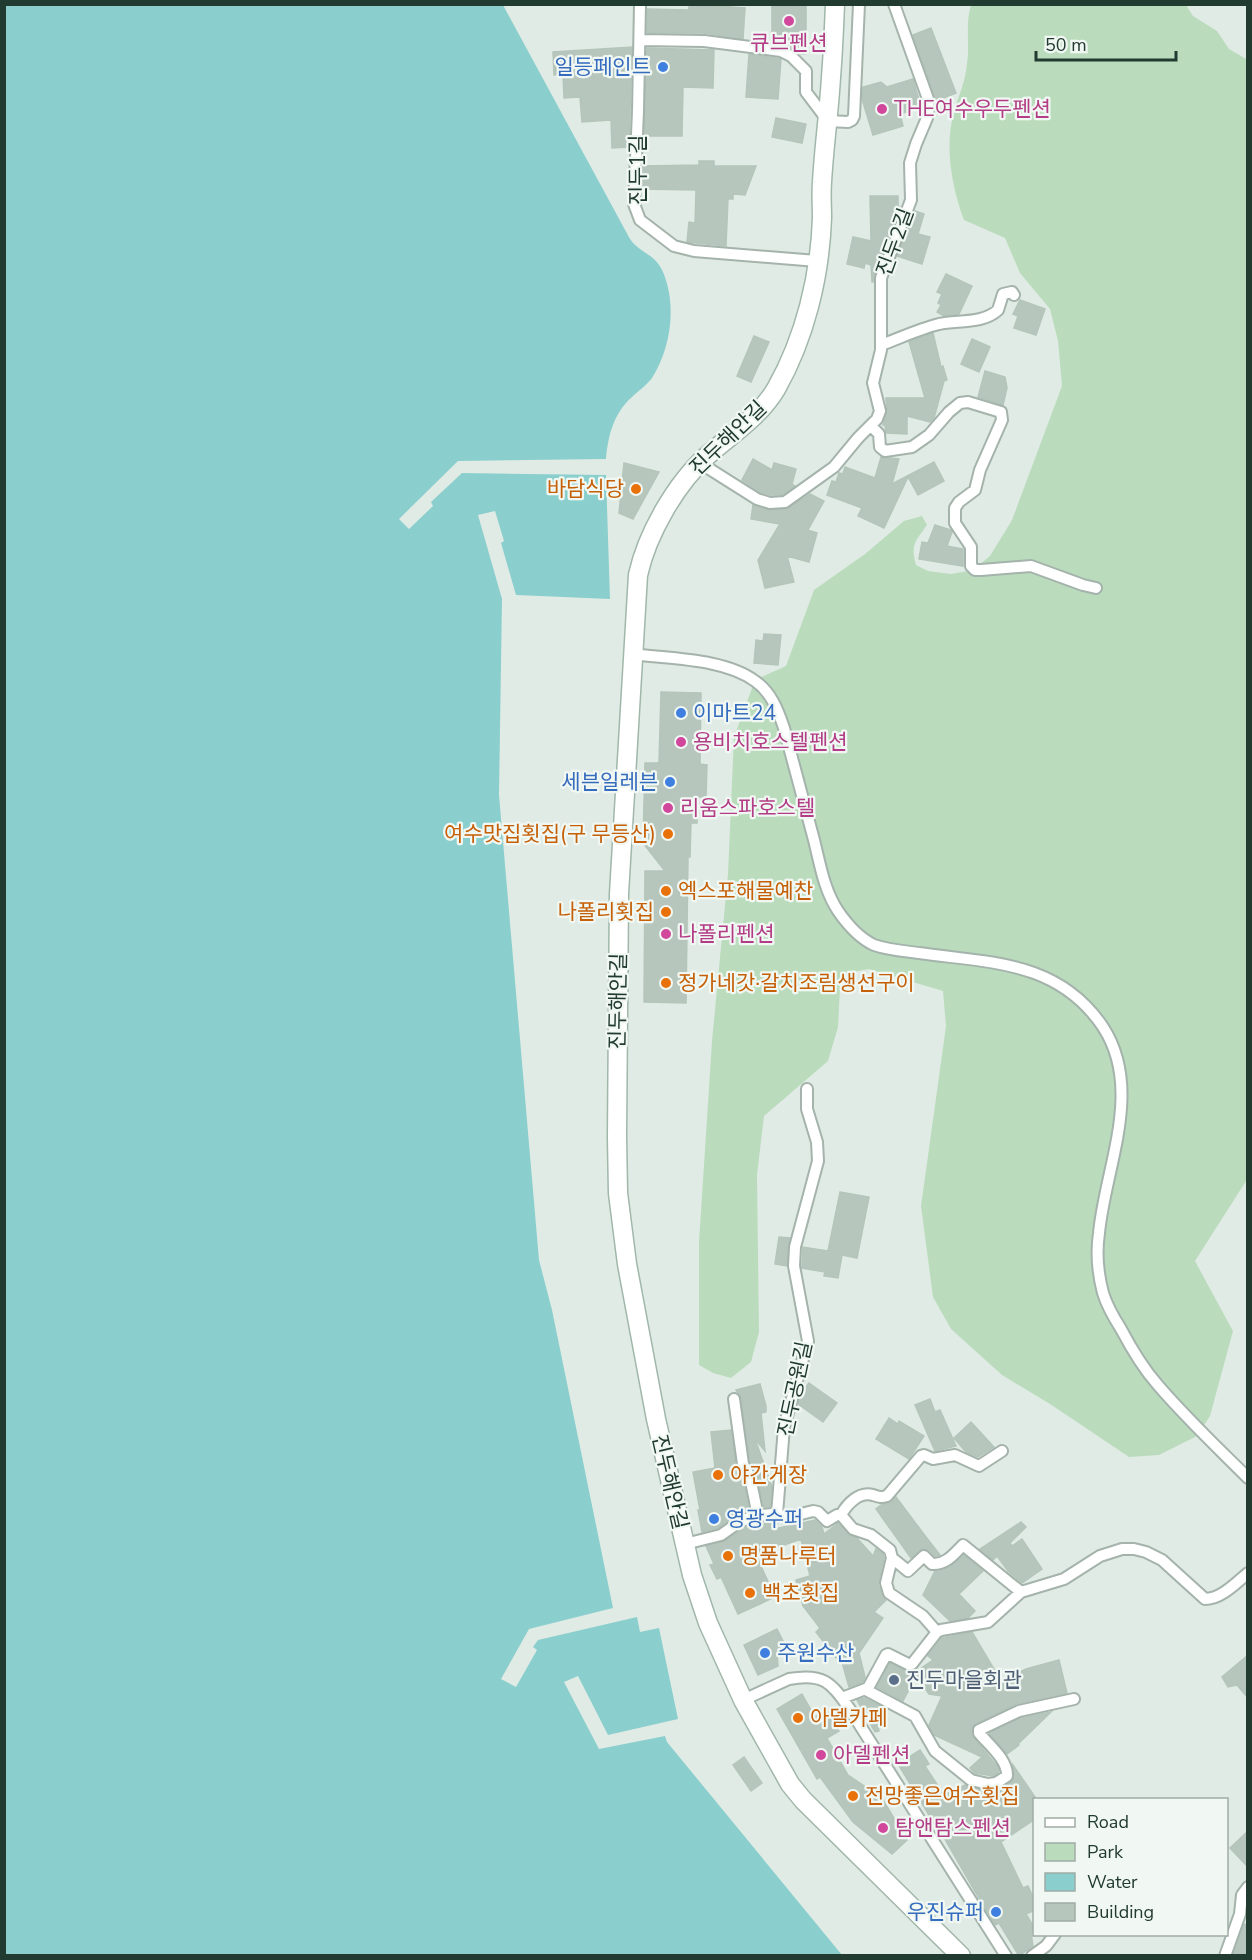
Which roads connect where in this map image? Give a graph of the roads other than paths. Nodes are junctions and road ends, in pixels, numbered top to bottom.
1 (640, 4) edge
2 (835, 4) edge
3 (859, 4) edge
4 (894, 4) edge
5 (640, 40) junction
6 (828, 121) junction
7 (817, 261) junction
8 (1014, 295) dead end
9 (881, 345) junction
10 (871, 426) junction
11 (700, 463) junction
12 (1096, 588) dead end
13 (632, 654) junction
14 (807, 1089) dead end
15 (734, 1399) dead end
16 (1002, 1451) dead end
17 (1248, 1478) edge
18 (777, 1514) junction
19 (841, 1515) junction
20 (758, 1516) junction
21 (685, 1544) junction
22 (892, 1558) junction
23 (1248, 1573) edge
24 (1021, 1592) junction
25 (937, 1632) junction
26 (866, 1690) junction
27 (842, 1698) junction
28 (1074, 1699) dead end
29 (743, 1700) junction
30 (1248, 1887) edge
31 (1054, 1936) edge
32 (961, 1956) edge
33 (1006, 1956) edge
34 (1032, 1956) edge
35 (1225, 1956) edge

1 - 5 lane, 진두1길
2 - 6 street, 진두해안길
3 - 6 lane
4 - 9 lane, 진두2길
5 - 6 lane
5 - 7 lane, 진두1길
6 - 7 street, 진두해안길
7 - 11 street, 진두해안길
8 - 9 lane
9 - 10 lane, 진두2길
10 - 11 lane
10 - 12 lane
11 - 13 street, 진두해안길
13 - 17 lane
13 - 21 street, 진두해안길
14 - 18 lane, 진두공원길
15 - 20 lane
16 - 19 lane
18 - 19 lane
18 - 20 lane
19 - 22 lane
20 - 21 lane
21 - 29 street, 진두해안길
22 - 24 lane
22 - 25 lane
23 - 24 lane
24 - 25 lane
25 - 26 lane
26 - 27 lane
26 - 28 lane
27 - 29 lane
27 - 33 lane
29 - 32 street, 진두해안길
30 - 35 lane
31 - 34 lane

